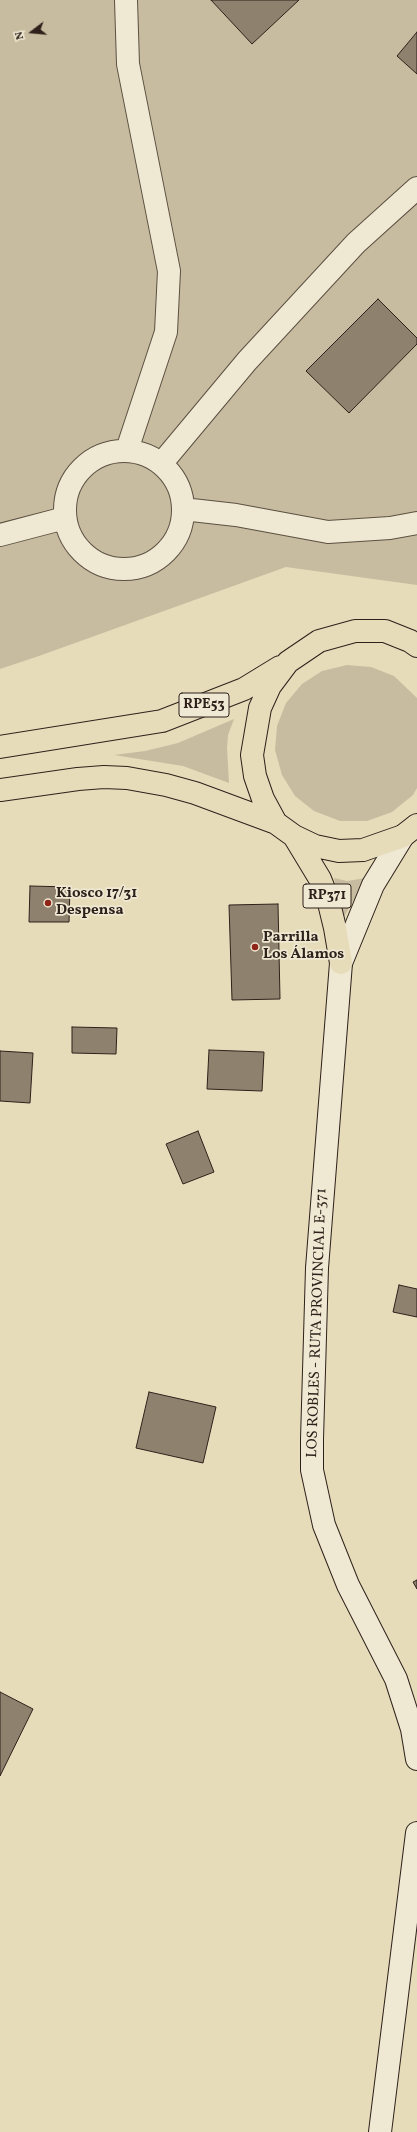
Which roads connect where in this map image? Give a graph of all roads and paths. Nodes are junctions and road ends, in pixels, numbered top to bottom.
1 (126, 0) edge
2 (417, 188) edge
3 (126, 450) junction
4 (161, 464) junction
5 (183, 509) junction
6 (65, 518) junction
7 (417, 522) edge
8 (0, 535) edge
9 (417, 646) edge
10 (288, 662) junction
11 (0, 747) edge
12 (0, 790) edge
13 (276, 823) junction
14 (410, 831) edge
15 (294, 836) junction
16 (341, 963) junction
17 (417, 1759) edge
18 (417, 1833) edge
19 (380, 2132) edge

1 - 3 street
2 - 4 street
3 - 4 street
3 - 6 street
4 - 5 street
5 - 6 street
5 - 7 street
6 - 8 street
9 - 10 main road, RPE53
10 - 11 main road, RPE53
10 - 13 main road, RPE53
12 - 13 main road, RPE53
13 - 15 main road, RPE53
14 - 15 main road, RPE53
14 - 16 street, RP371
15 - 16 main road, RP371
16 - 17 street, LOS ROBLES - RUTA PROVINCIAL E-371 / RP371
18 - 19 street

